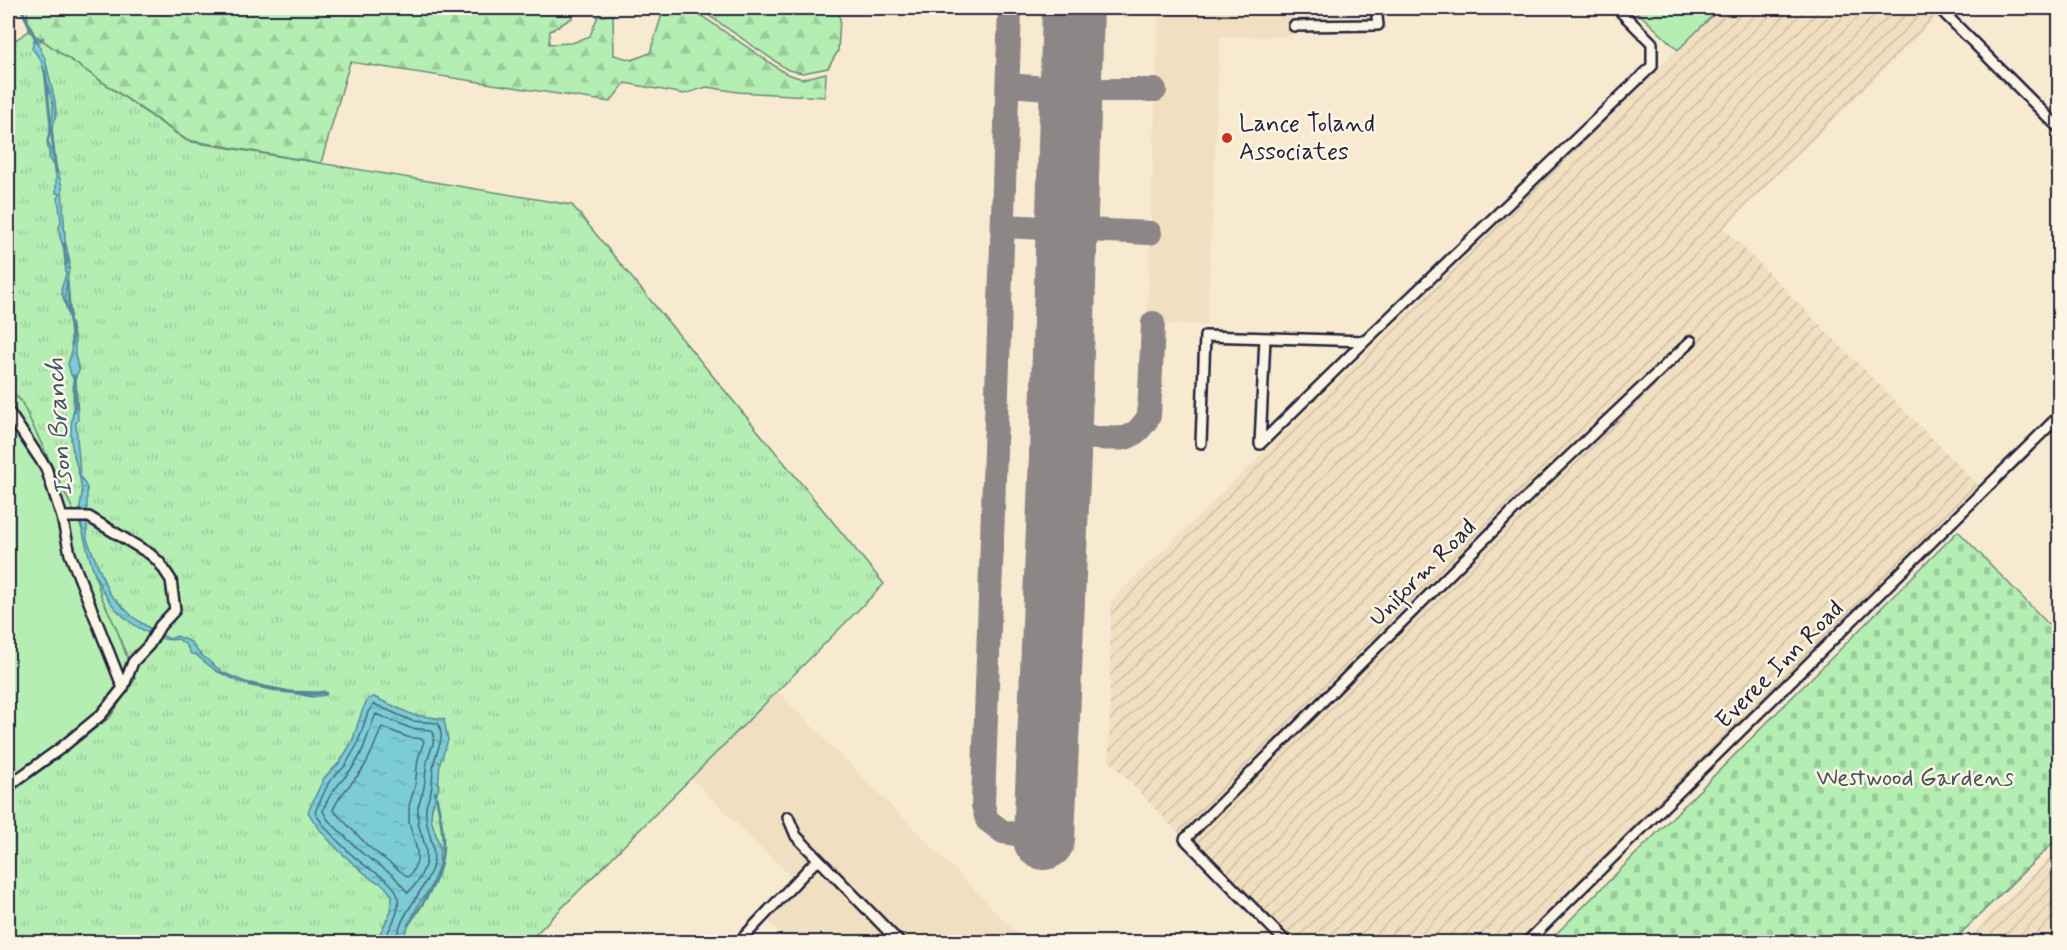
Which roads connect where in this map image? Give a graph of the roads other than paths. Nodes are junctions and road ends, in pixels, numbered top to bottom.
1 (1376, 8) edge
2 (1617, 8) edge
3 (1940, 8) edge
4 (1294, 26) dead end
5 (2060, 129) edge
6 (1265, 338) junction
7 (1365, 341) junction
8 (1691, 341) dead end
9 (8, 411) edge
10 (2060, 415) edge
11 (1201, 443) dead end
12 (62, 517) junction
13 (123, 688) junction
14 (8, 786) edge
15 (788, 817) dead end
16 (819, 861) junction
17 (739, 942) edge
18 (899, 942) edge
19 (1286, 942) edge
20 (1527, 942) edge

1 - 4 street
2 - 7 street
3 - 5 street
6 - 7 street
6 - 7 street
6 - 11 street
8 - 19 street, Uniform Road
9 - 12 street
10 - 20 street, Everee Inn Road
12 - 13 street
12 - 13 street
13 - 14 street
15 - 16 street
16 - 17 street
16 - 18 street

